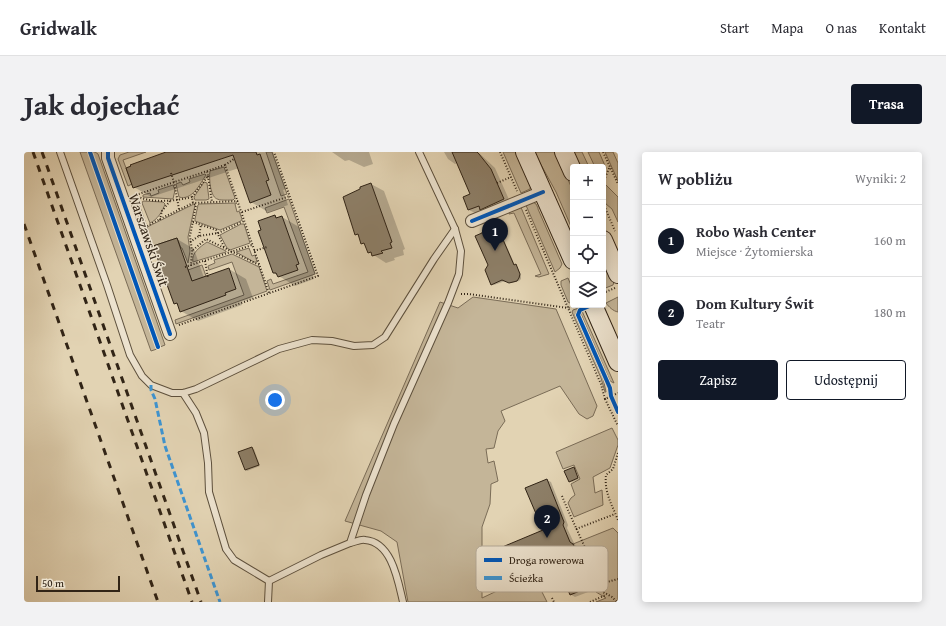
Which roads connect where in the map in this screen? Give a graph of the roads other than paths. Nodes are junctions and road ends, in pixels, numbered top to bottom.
1 (60, 152) edge
2 (108, 152) edge
3 (419, 152) edge
4 (526, 152) edge
5 (564, 152) edge
6 (570, 165) edge
7 (543, 192) junction
8 (472, 221) dead end
9 (456, 229) junction
10 (609, 235) edge
11 (570, 253) edge
12 (618, 274) edge
13 (595, 308) edge
14 (172, 331) road end
15 (613, 337) edge
16 (618, 362) edge
17 (183, 393) junction
18 (350, 543) junction
19 (269, 582) junction
20 (268, 602) edge
21 (403, 602) edge

1 - 17 lane
2 - 14 street, Warszawski Świt
3 - 9 lane
4 - 7 main road
5 - 6 main road
7 - 8 street
7 - 11 main road
9 - 17 lane
9 - 18 lane
10 - 12 main road
13 - 15 main road
15 - 16 main road
17 - 19 lane
18 - 19 lane
18 - 21 lane
19 - 20 lane

